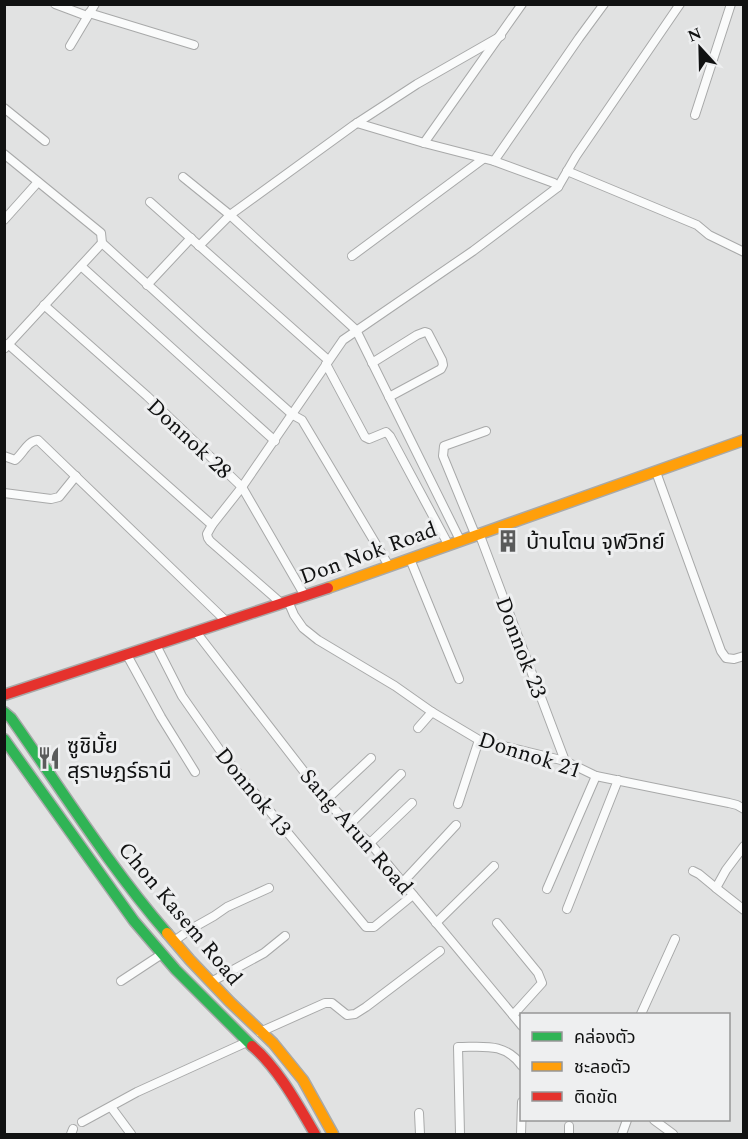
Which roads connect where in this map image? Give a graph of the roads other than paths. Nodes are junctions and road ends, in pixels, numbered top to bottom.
1 (55, 4) edge
2 (95, 4) edge
3 (522, 4) edge
4 (604, 4) edge
5 (680, 4) edge
6 (731, 4) edge
7 (88, 15) junction
8 (501, 36) junction
9 (194, 45) dead end
10 (70, 46) dead end
11 (4, 108) edge
12 (695, 115) dead end
13 (357, 123) junction
14 (45, 141) dead end
15 (424, 143) junction
16 (4, 154) edge
17 (483, 159) junction
18 (494, 161) junction
19 (567, 171) junction
20 (183, 177) dead end
21 (38, 182) junction
22 (558, 187) junction
23 (150, 202) dead end
24 (230, 215) junction
25 (4, 220) edge
26 (191, 238) junction
27 (102, 243) junction
28 (199, 246) junction
29 (744, 252) edge
30 (352, 256) dead end
31 (81, 266) junction
32 (147, 285) junction
33 (44, 305) junction
34 (356, 330) junction
35 (6, 346) edge
36 (327, 362) junction
37 (372, 363) junction
38 (389, 397) junction
39 (293, 415) junction
40 (486, 431) dead end
41 (744, 440) edge
42 (275, 441) junction
43 (4, 456) edge
44 (656, 472) junction
45 (76, 476) junction
46 (243, 487) junction
47 (4, 493) edge
48 (212, 525) junction
49 (477, 534) junction
50 (460, 540) junction
51 (448, 544) junction
52 (410, 559) junction
53 (389, 566) junction
54 (305, 596) junction
55 (284, 602) junction
56 (226, 621) junction
57 (196, 632) junction
58 (156, 645) junction
59 (127, 654) junction
60 (744, 656) edge
61 (459, 679) dead end
62 (4, 695) edge
63 (4, 712) edge
64 (432, 712) junction
65 (418, 728) dead end
66 (4, 739) edge
67 (479, 740) junction
68 (371, 758) dead end
69 (565, 761) junction
70 (195, 772) dead end
71 (401, 774) dead end
72 (596, 776) junction
73 (618, 780) junction
74 (326, 800) junction
75 (412, 803) dead end
76 (458, 804) dead end
77 (744, 809) edge
78 (349, 825) junction
79 (456, 825) dead end
80 (370, 843) junction
81 (744, 846) edge
82 (494, 866) dead end
83 (693, 871) dead end
84 (403, 882) junction
85 (269, 888) dead end
86 (716, 888) junction
87 (547, 889) dead end
88 (413, 895) junction
89 (567, 909) dead end
90 (744, 910) edge
91 (436, 923) junction
92 (497, 923) dead end
93 (285, 936) dead end
94 (675, 939) dead end
95 (174, 941) junction
96 (440, 951) dead end
97 (162, 954) junction
98 (121, 981) dead end
99 (211, 982) junction
100 (641, 1013) edge
101 (513, 1015) junction
102 (520, 1024) edge
103 (260, 1032) junction
104 (247, 1042) junction
105 (520, 1063) edge
106 (111, 1107) junction
107 (419, 1113) dead end
108 (657, 1121) edge
109 (82, 1122) dead end
110 (131, 1134) edge
111 (315, 1134) edge
112 (333, 1134) edge
113 (420, 1134) edge
114 (460, 1134) edge
115 (674, 1134) edge

1 - 7 street
2 - 7 street
3 - 8 street
4 - 18 street
5 - 19 street
6 - 12 street
7 - 9 street
7 - 10 street
8 - 13 street
8 - 15 street
11 - 14 street
13 - 15 street
13 - 24 street
15 - 17 street
16 - 21 street
17 - 18 street
17 - 30 street
18 - 22 street
19 - 22 street
19 - 29 street
20 - 24 street
21 - 25 street
21 - 27 street
22 - 34 street
23 - 26 street
24 - 28 street
24 - 34 street
26 - 28 street
26 - 32 street
27 - 31 street
27 - 32 street
28 - 36 street
31 - 33 street
31 - 42 street
32 - 39 street
33 - 35 street
33 - 46 street, Donnok 28
34 - 36 street
34 - 37 street
35 - 48 street
36 - 39 street
36 - 51 street
37 - 38 street
37 - 38 street
38 - 50 street
39 - 42 street
39 - 53 street
40 - 49 street, Donnok 23
41 - 44 main road, Don Nok Road
42 - 46 street
43 - 45 street
44 - 49 main road, Don Nok Road
44 - 60 street
45 - 47 street
45 - 56 street
46 - 48 street
46 - 54 street, Donnok 28
48 - 55 street
49 - 50 main road, Don Nok Road
49 - 69 street, Donnok 23
50 - 51 main road, Don Nok Road
51 - 52 main road, Don Nok Road
52 - 53 main road, Don Nok Road
52 - 61 street
53 - 54 main road, Don Nok Road
54 - 55 main road, Don Nok Road
55 - 56 main road, Don Nok Road
55 - 64 street, Donnok 21
56 - 57 main road, Don Nok Road
57 - 58 main road, Don Nok Road
57 - 74 street, Sang Arun Road
58 - 59 main road, Don Nok Road
58 - 88 street, Donnok 13
59 - 62 main road, Don Nok Road
59 - 70 street
63 - 95 main road, Chon Kasem Road
64 - 65 street
64 - 67 street, Donnok 21
66 - 97 main road, Chon Kasem Road
67 - 69 street, Donnok 21
67 - 76 street
68 - 74 street
69 - 72 street, Donnok 21
71 - 78 street
72 - 73 street, Donnok 21
72 - 87 street
73 - 77 street, Donnok 21
73 - 89 street
74 - 78 street, Sang Arun Road
75 - 80 street
78 - 80 street, Sang Arun Road
79 - 84 street
80 - 84 street, Sang Arun Road
81 - 86 street
82 - 91 street
83 - 86 street
84 - 88 street, Sang Arun Road
85 - 95 street
86 - 90 street
88 - 91 street, Sang Arun Road
91 - 101 street, Sang Arun Road
92 - 101 street
93 - 99 street
94 - 100 street
95 - 99 main road, Chon Kasem Road
96 - 103 street
97 - 98 street
97 - 104 main road, Chon Kasem Road
99 - 103 main road, Chon Kasem Road
101 - 102 street, Sang Arun Road
103 - 112 main road, Chon Kasem Road
104 - 106 street
104 - 111 main road, Chon Kasem Road
105 - 114 street
106 - 109 street
106 - 110 street
107 - 113 street
108 - 115 street

